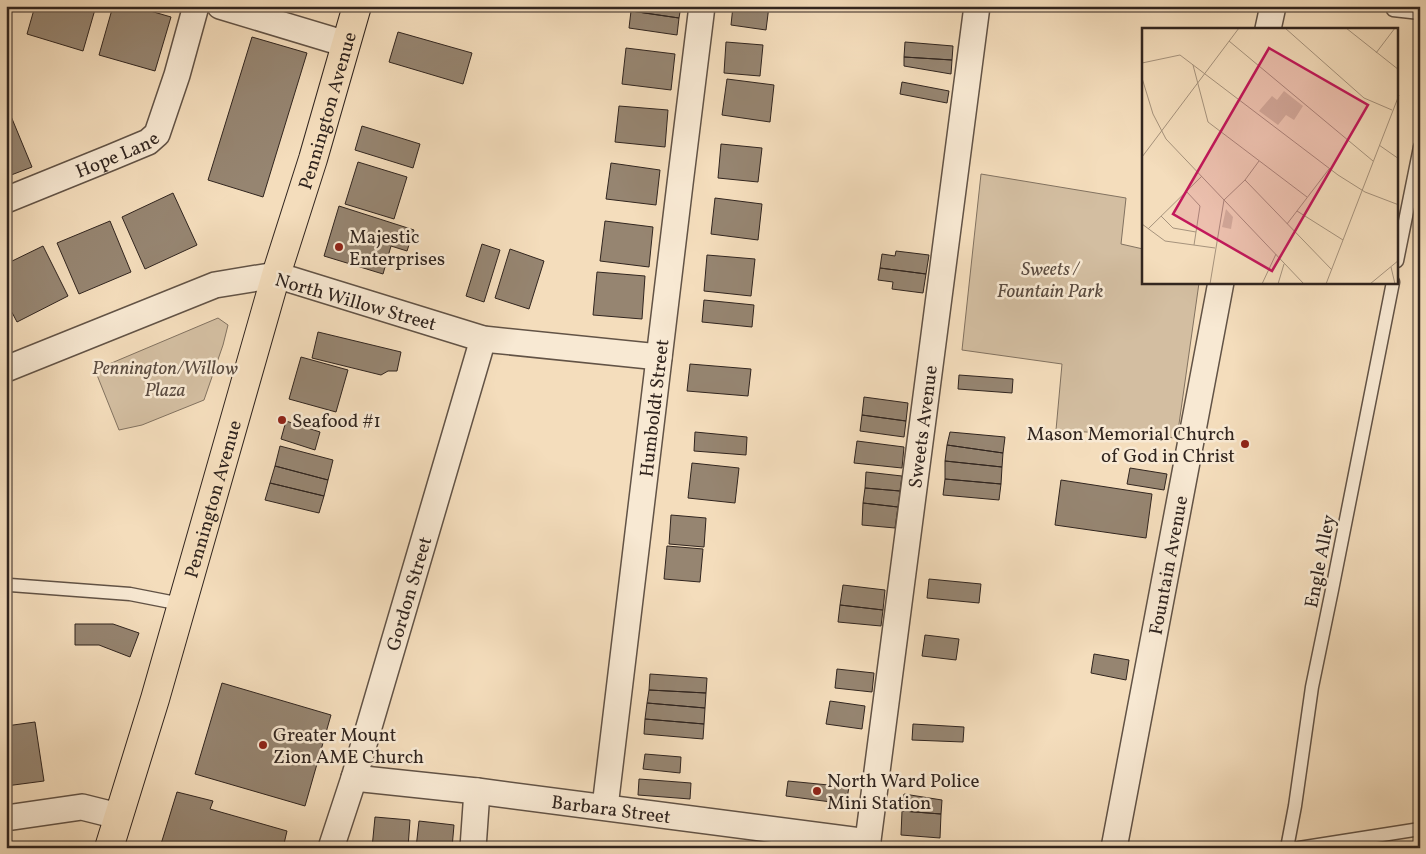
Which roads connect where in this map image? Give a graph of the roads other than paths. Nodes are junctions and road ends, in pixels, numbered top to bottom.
1 (196, 6) edge
2 (220, 6) edge
3 (357, 6) edge
4 (702, 6) edge
5 (977, 6) edge
6 (1273, 6) edge
7 (1394, 6) edge
8 (1420, 14) edge
9 (1268, 28) edge
10 (346, 44) junction
11 (1420, 147) edge
12 (6, 200) edge
13 (1398, 256) edge
14 (276, 275) junction
15 (1221, 284) edge
16 (1393, 284) edge
17 (484, 339) junction
18 (659, 357) junction
19 (6, 370) edge
20 (6, 586) edge
21 (181, 604) junction
22 (354, 778) junction
23 (477, 791) junction
24 (605, 807) junction
25 (118, 816) junction
26 (6, 818) edge
27 (1420, 829) edge
28 (868, 845) edge
29 (109, 848) edge
30 (331, 848) edge
31 (473, 848) edge
32 (1114, 848) edge
33 (1287, 848) edge
34 (1299, 848) edge

1 - 12 street, Hope Lane
2 - 10 street
3 - 10 main road, Pennington Avenue
4 - 18 street, Humboldt Street
5 - 28 street, Sweets Avenue
6 - 9 street
7 - 8 lane
10 - 14 main road, Pennington Avenue
11 - 13 lane
14 - 17 street, North Willow Street
14 - 19 street, North Willow Street
14 - 21 main road, Pennington Avenue
15 - 32 street, Fountain Avenue
16 - 33 lane, Engle Alley
17 - 18 street, North Willow Street
17 - 22 street, Gordon Street
18 - 24 street, Humboldt Street
20 - 21 lane
21 - 25 main road, Pennington Avenue
22 - 23 street, Barbara Street
22 - 30 street, Gordon Street
23 - 24 street, Barbara Street
23 - 31 street
24 - 28 street, Barbara Street
25 - 26 street
25 - 29 main road, Pennington Avenue
27 - 34 lane

